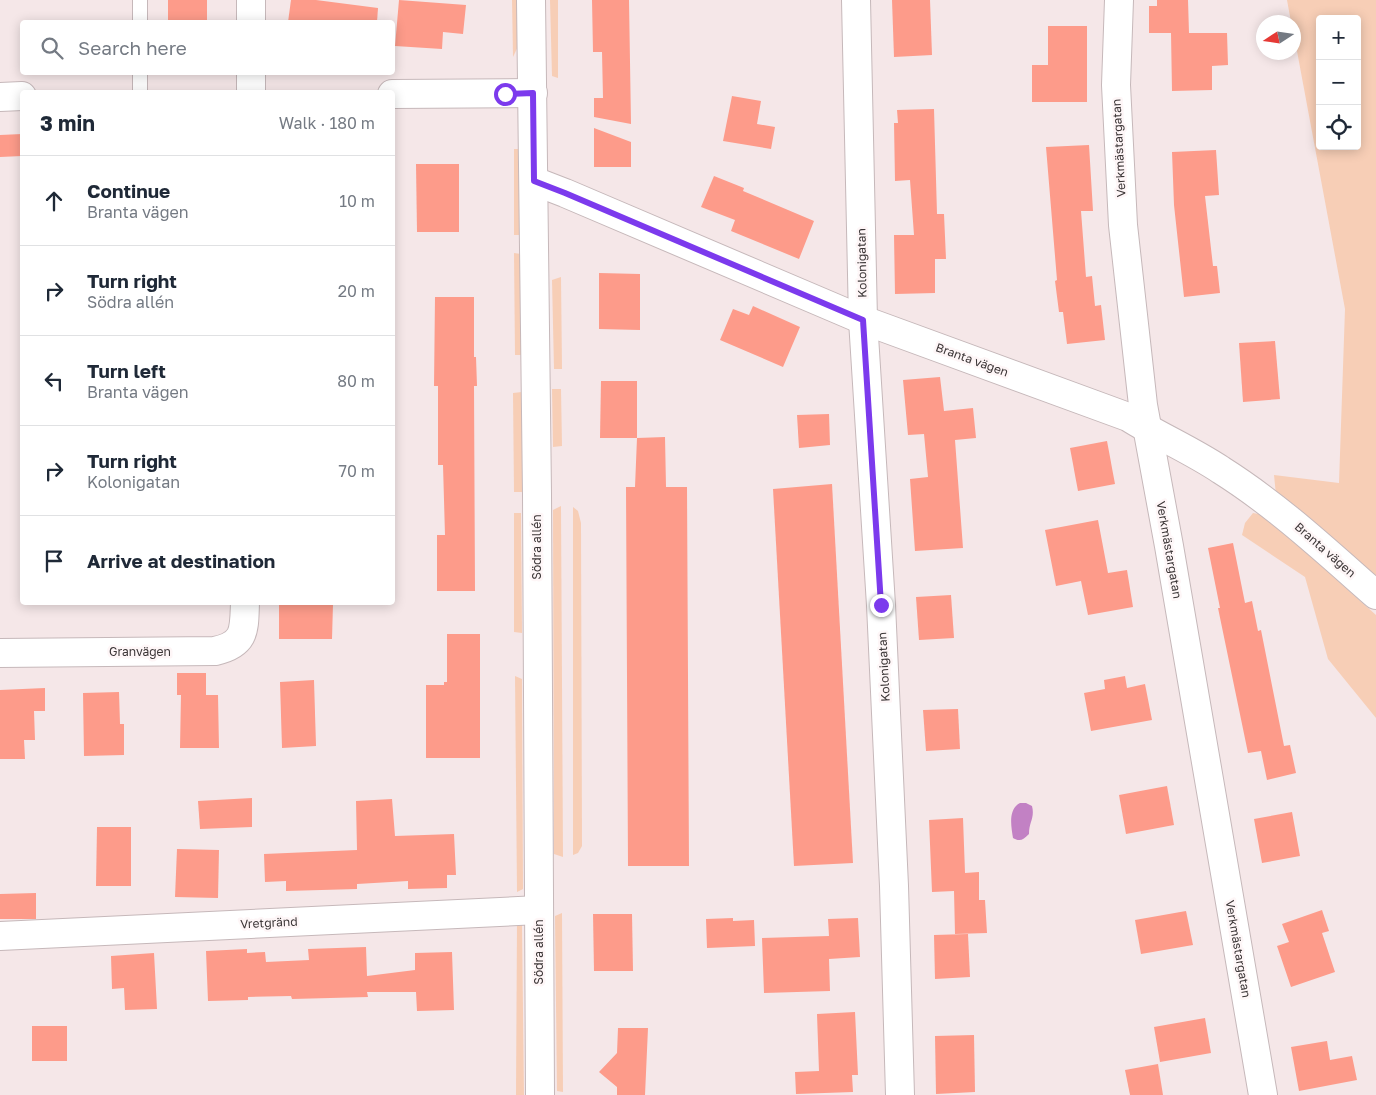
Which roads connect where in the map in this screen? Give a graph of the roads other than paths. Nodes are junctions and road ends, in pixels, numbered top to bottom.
1 (140, 0) edge
2 (251, 0) edge
3 (531, 0) edge
4 (856, 0) edge
5 (1119, 0) edge
6 (140, 20) edge
7 (251, 20) edge
8 (140, 75) edge
9 (251, 75) edge
10 (140, 90) edge
11 (251, 90) edge
12 (533, 93) junction
13 (395, 94) edge
14 (20, 96) edge
15 (0, 97) edge
16 (534, 181) junction
17 (863, 320) junction
18 (1148, 430) junction
19 (1376, 596) edge
20 (245, 605) edge
21 (0, 653) edge
22 (538, 910) junction
23 (0, 936) edge
24 (540, 1095) edge
25 (900, 1095) edge
26 (1263, 1095) edge

1 - 6 lane
2 - 7 street
3 - 12 street, Södra allén
4 - 17 street, Kolonigatan
5 - 18 street, Verkmästargatan
8 - 10 lane
9 - 11 street
12 - 13 street
12 - 16 street, Södra allén
14 - 15 street
16 - 17 street, Branta vägen
16 - 22 street, Södra allén
17 - 18 street, Branta vägen
17 - 25 street, Kolonigatan
18 - 19 street, Branta vägen
18 - 26 street, Verkmästargatan
20 - 21 street, Granvägen
22 - 23 street, Vretgränd
22 - 24 street, Södra allén

